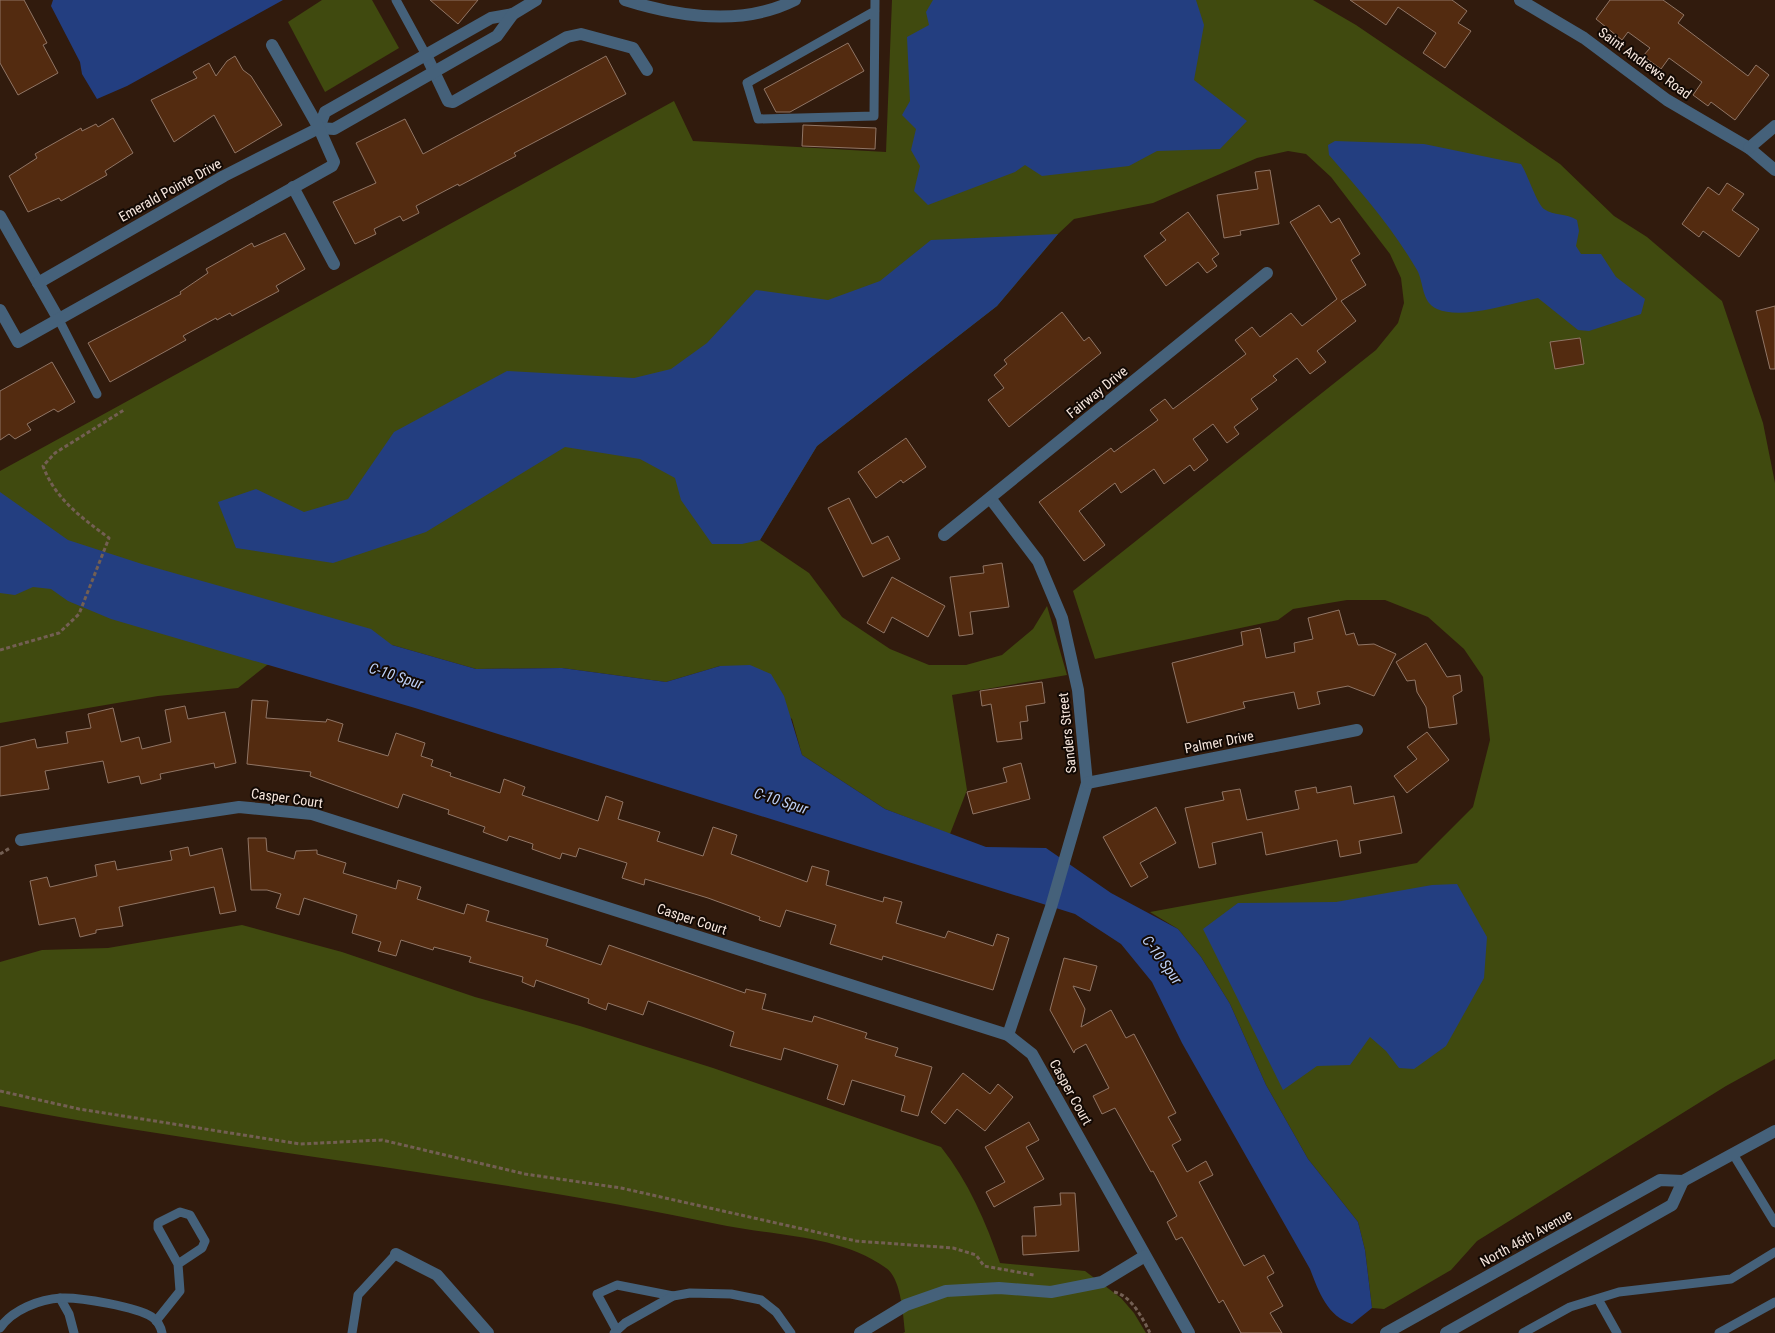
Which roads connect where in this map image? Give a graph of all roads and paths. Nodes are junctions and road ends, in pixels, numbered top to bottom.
1 (396, 0) edge
2 (536, 0) edge
3 (625, 0) edge
4 (795, 0) edge
5 (875, 0) edge
6 (1520, 0) edge
7 (875, 10) junction
8 (514, 14) junction
9 (272, 45) dead end
10 (426, 56) junction
11 (647, 70) dead end
12 (434, 72) junction
13 (1775, 126) edge
14 (319, 128) junction
15 (1749, 148) junction
16 (1775, 170) edge
17 (293, 187) junction
18 (0, 216) edge
19 (334, 264) dead end
20 (1267, 273) dead end
21 (38, 283) junction
22 (0, 310) edge
23 (58, 318) junction
24 (97, 394) dead end
25 (124, 410) dead end
26 (990, 498) junction
27 (944, 535) dead end
28 (0, 650) edge
29 (1357, 730) dead end
30 (1087, 783) junction
31 (21, 840) dead end
32 (1008, 1035) junction
33 (0, 1091) edge
34 (1775, 1131) edge
35 (1733, 1154) junction
36 (1683, 1181) junction
37 (1775, 1223) edge
38 (1775, 1253) edge
39 (396, 1254) joint
40 (1145, 1256) junction
41 (178, 1264) junction
42 (1038, 1276) dead end
43 (1111, 1291) dead end
44 (673, 1296) junction
45 (60, 1298) junction
46 (1598, 1299) junction
47 (1775, 1302) edge
48 (160, 1327) edge
49 (0, 1328) edge
50 (615, 1331) edge
51 (74, 1333) edge
52 (352, 1333) edge
53 (488, 1333) edge
54 (791, 1333) edge
55 (860, 1333) edge
56 (1150, 1333) edge
57 (1189, 1333) edge
58 (1386, 1333) edge
59 (1446, 1333) edge
60 (1523, 1333) edge
61 (1617, 1333) edge
62 (1719, 1333) edge

1 - 10 lane
2 - 8 street, Emerald Pointe Drive
3 - 4 street
5 - 7 lane
6 - 15 street, Saint Andrews Road
7 - 7 lane
8 - 10 street, Emerald Pointe Drive
8 - 12 street, Emerald Pointe Drive
9 - 14 street
10 - 12 street
10 - 14 street, Emerald Pointe Drive
11 - 12 street
12 - 14 street, Emerald Pointe Drive
13 - 15 street
14 - 17 street
14 - 21 street, Emerald Pointe Drive
15 - 16 street, Saint Andrews Road
17 - 19 street
17 - 23 street
18 - 21 street
20 - 26 street, Fairway Drive
21 - 23 street
22 - 23 street
23 - 24 lane
25 - 28 path
26 - 27 street, Fairway Drive
26 - 30 street, Sanders Street
29 - 30 street, Palmer Drive
30 - 32 street, Sanders Street
31 - 32 street, Casper Court
32 - 40 street, Casper Court
33 - 42 path
34 - 35 street, North 46th Avenue
35 - 36 street, North 46th Avenue
35 - 37 lane
36 - 58 street, North 46th Avenue
36 - 59 street
38 - 46 lane
39 - 52 lane
39 - 53 street
40 - 55 street
40 - 57 street, Casper Court
41 - 41 lane
41 - 48 lane
43 - 56 path
44 - 50 lane
44 - 50 lane
44 - 54 lane
45 - 48 lane
45 - 49 lane
45 - 51 lane
46 - 60 lane
46 - 61 lane
47 - 62 lane

